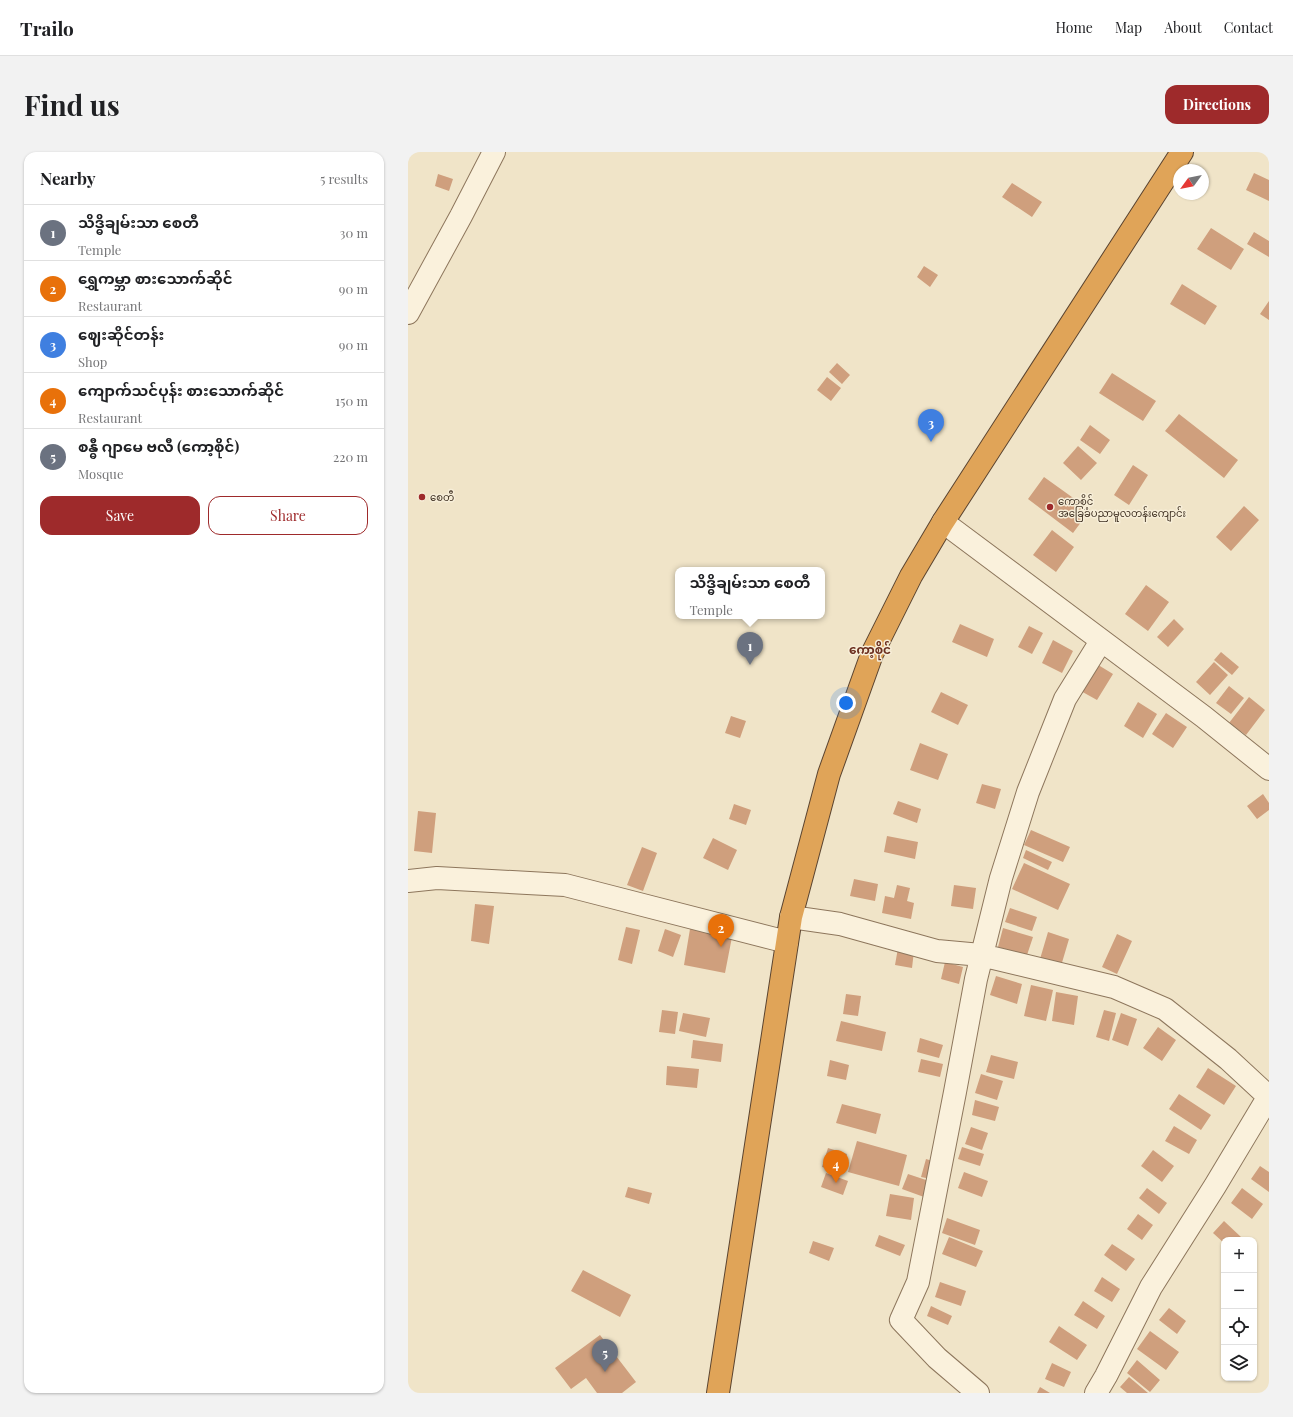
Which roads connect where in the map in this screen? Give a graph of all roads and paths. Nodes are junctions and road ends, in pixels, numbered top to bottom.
1 (494, 152) edge
2 (1182, 152) edge
3 (408, 313) edge
4 (944, 522) junction
5 (1101, 641) junction
6 (1269, 769) edge
7 (408, 881) edge
8 (791, 917) junction
9 (787, 942) junction
10 (981, 955) junction
11 (1269, 1096) edge
12 (718, 1393) edge
13 (978, 1393) edge
14 (1096, 1393) edge

1 - 3 street
2 - 4 highway
4 - 5 street
4 - 8 highway
5 - 6 street
5 - 10 street
7 - 9 street
8 - 9 highway
8 - 10 street
9 - 12 highway
10 - 11 street
10 - 13 street
11 - 14 street

